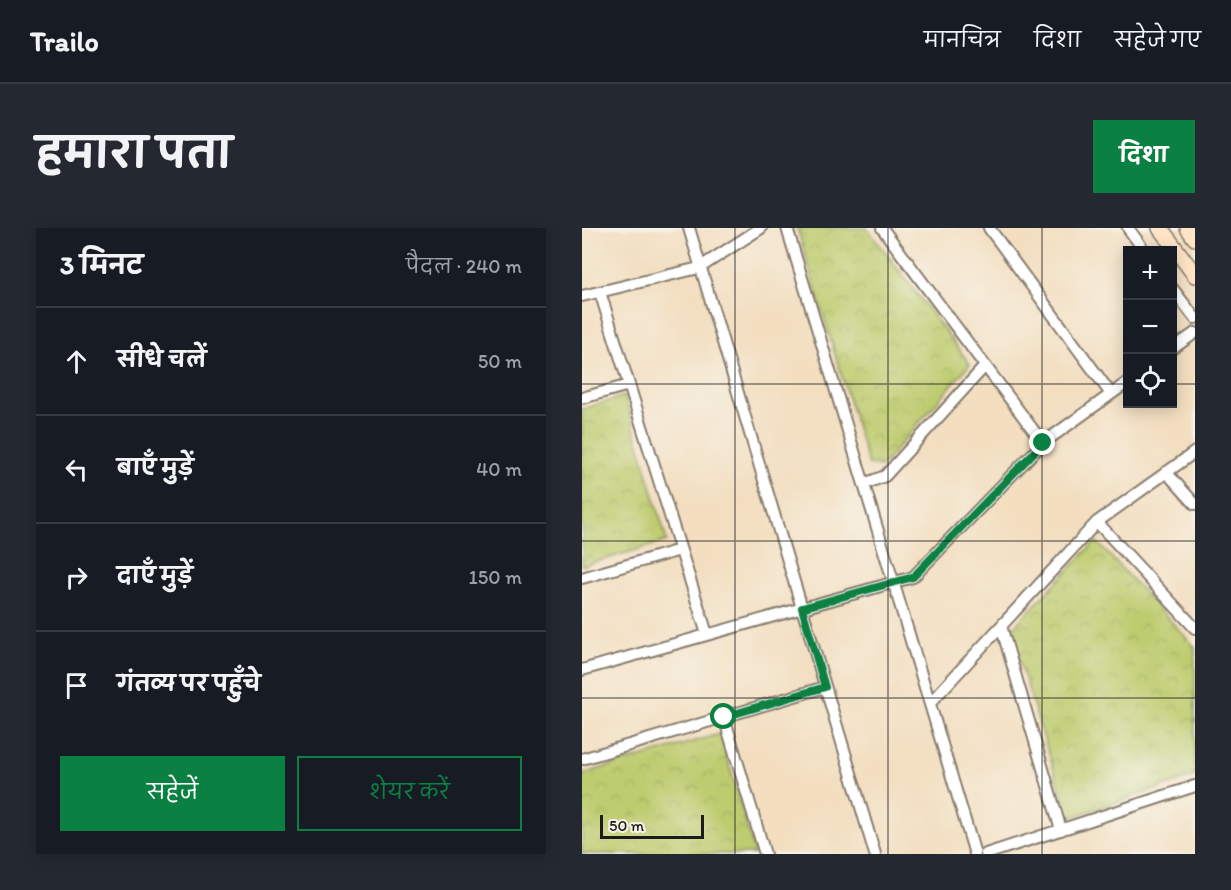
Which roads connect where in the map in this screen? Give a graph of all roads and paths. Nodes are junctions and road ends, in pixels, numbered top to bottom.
1 (688, 228) edge
2 (761, 228) edge
3 (787, 228) edge
4 (882, 228) edge
5 (989, 228) edge
6 (1128, 228) edge
7 (1160, 228) edge
8 (1188, 228) edge
9 (1195, 238) edge
10 (1141, 246) edge
11 (699, 268) junction
12 (1195, 275) edge
13 (600, 292) junction
14 (1177, 293) edge
15 (582, 296) edge
16 (1195, 318) edge
17 (1195, 333) edge
18 (1177, 346) edge
19 (985, 366) junction
20 (629, 385) junction
21 (1123, 386) edge
22 (1111, 394) junction
23 (582, 398) edge
24 (1043, 443) junction
25 (1195, 452) edge
26 (1166, 472) junction
27 (864, 484) junction
28 (1195, 504) edge
29 (1097, 522) junction
30 (680, 550) junction
31 (582, 578) edge
32 (894, 583) junction
33 (802, 608) junction
34 (1001, 626) junction
35 (1195, 628) edge
36 (707, 634) junction
37 (582, 670) edge
38 (825, 687) junction
39 (930, 703) junction
40 (724, 717) junction
41 (582, 759) edge
42 (1195, 786) edge
43 (1060, 830) junction
44 (765, 854) edge
45 (875, 854) edge
46 (975, 854) edge
47 (986, 854) edge

1 - 11 street
2 - 11 street
3 - 27 street
4 - 19 street
5 - 22 street
6 - 10 street
7 - 12 street
8 - 9 street
11 - 13 street
11 - 33 street
13 - 15 street
13 - 20 street
14 - 16 street
17 - 18 street
19 - 24 street
19 - 27 street
20 - 23 street
20 - 30 street
21 - 22 street
22 - 24 street
24 - 32 street
25 - 26 street
26 - 28 street
26 - 29 street
27 - 32 street
29 - 34 street
29 - 35 street
30 - 31 street
30 - 36 street
32 - 33 street
32 - 39 street
33 - 36 street
33 - 38 street
34 - 39 street
34 - 43 street
36 - 37 street
38 - 40 street
38 - 45 street
39 - 46 street
40 - 41 street
40 - 44 street
42 - 43 street
43 - 47 street

